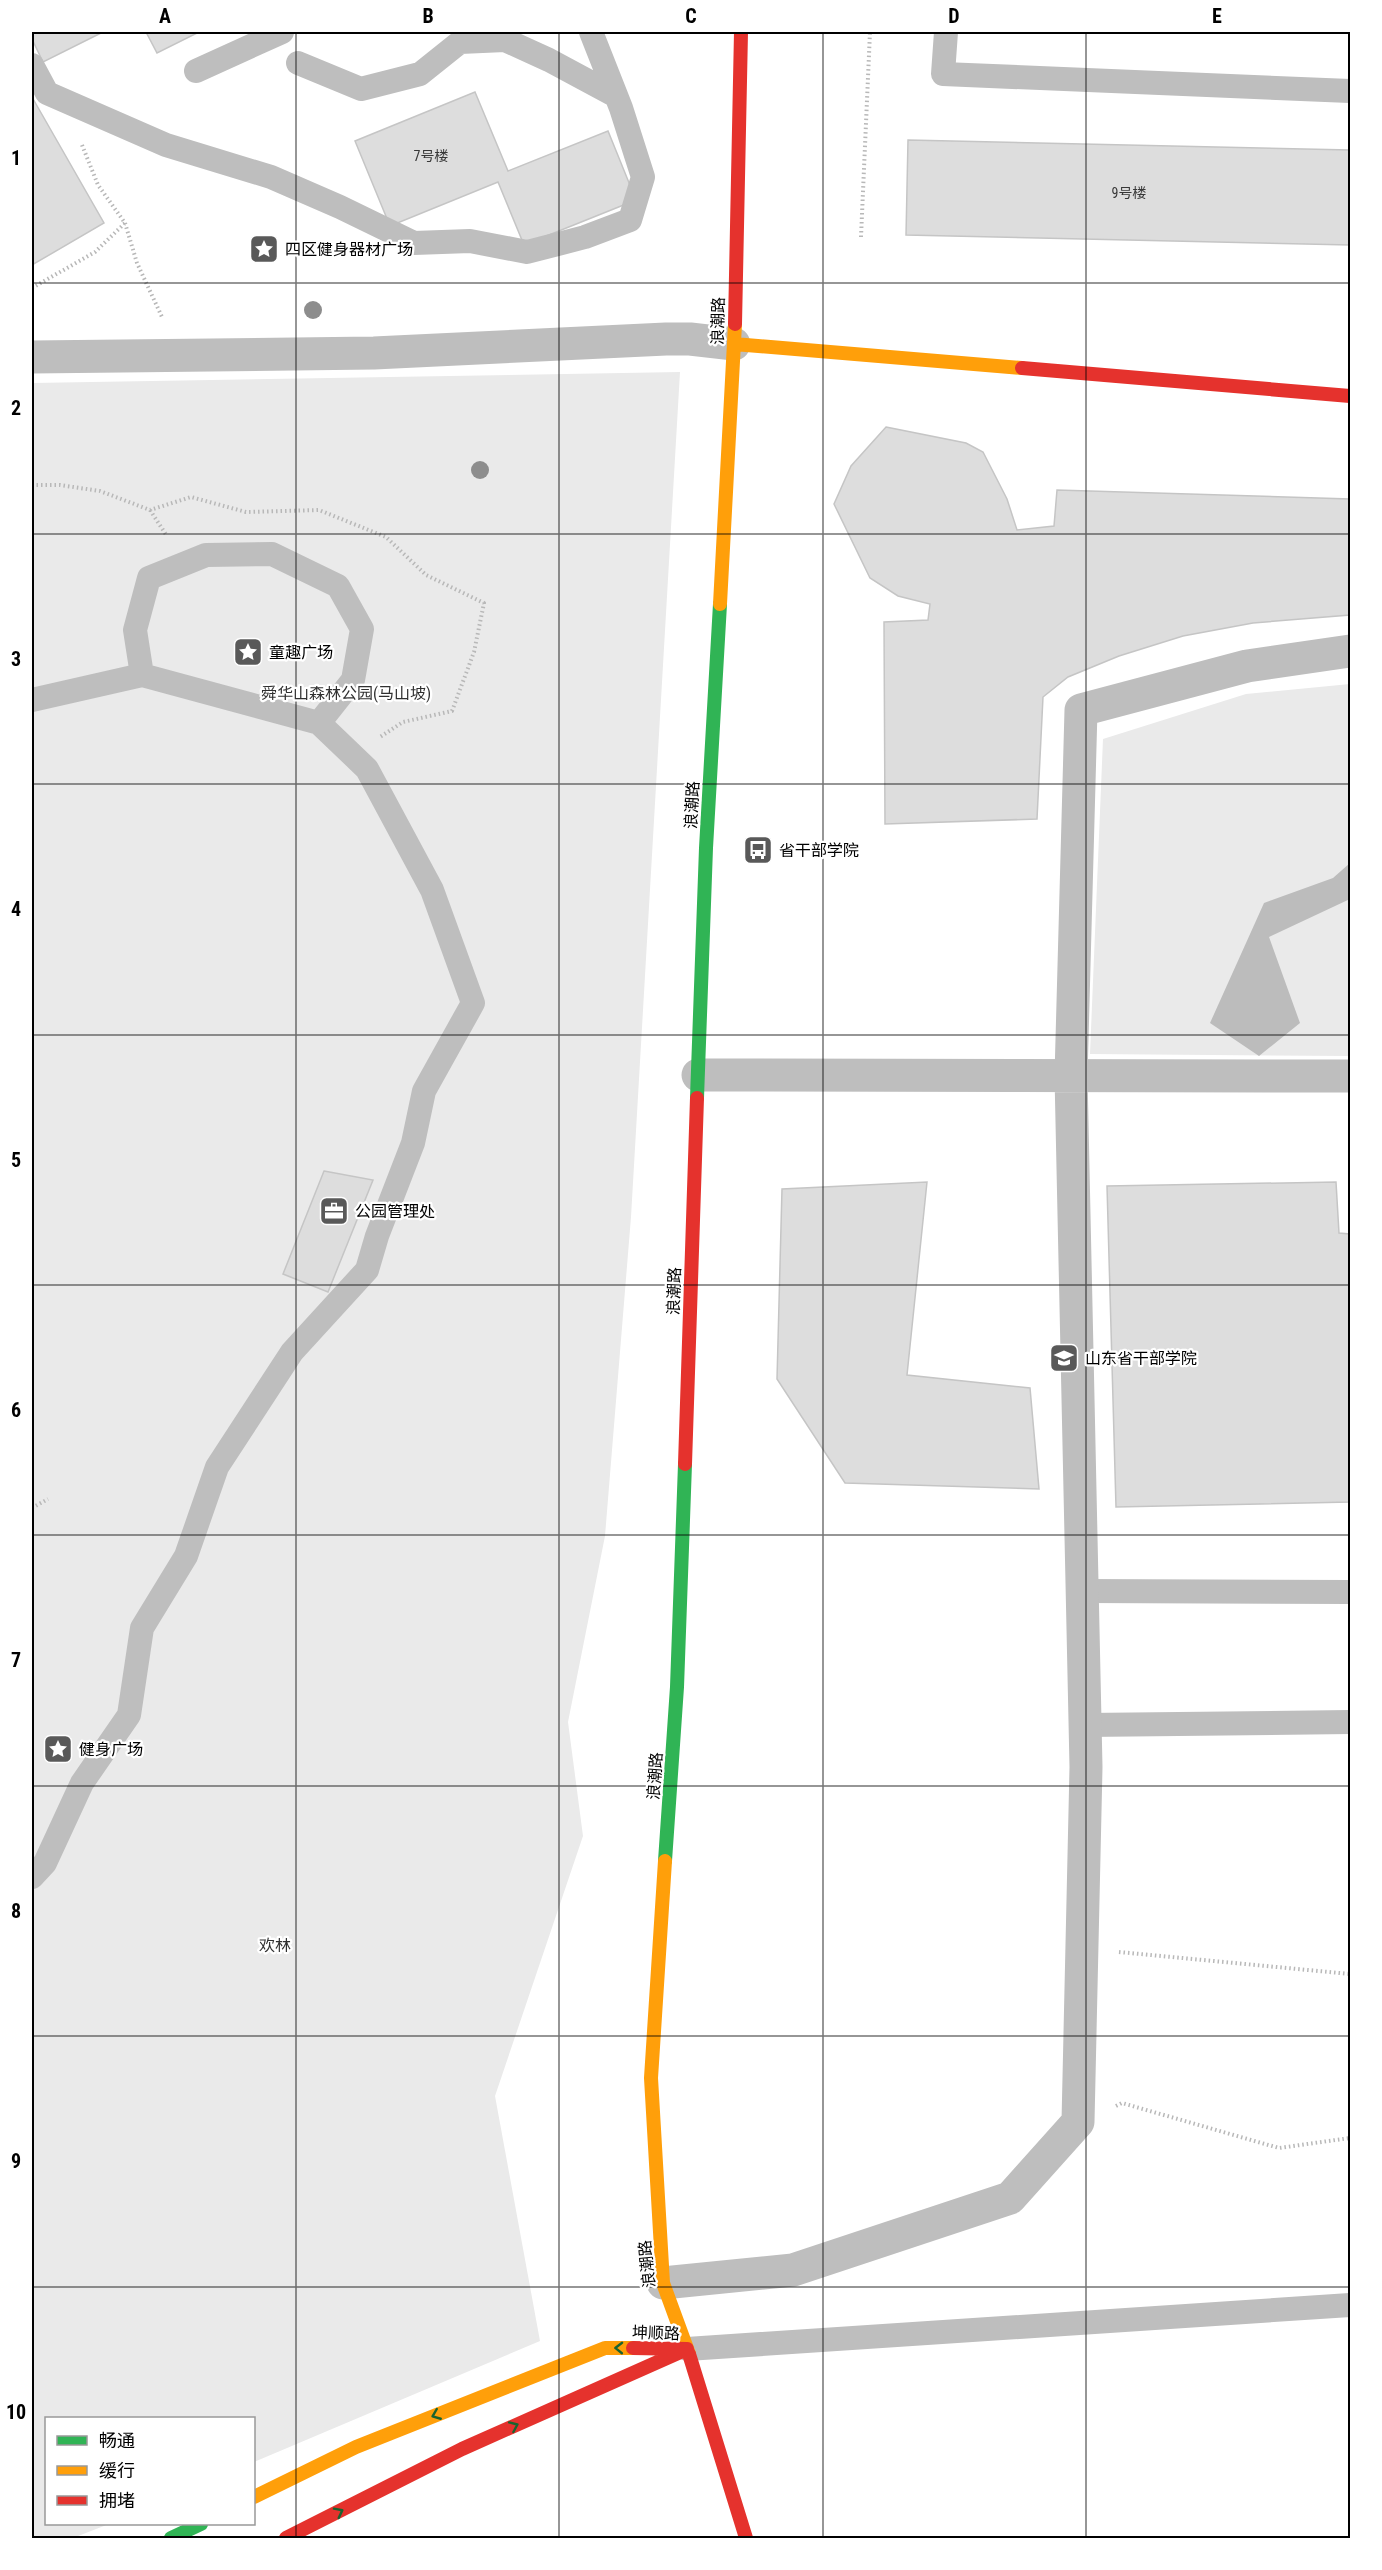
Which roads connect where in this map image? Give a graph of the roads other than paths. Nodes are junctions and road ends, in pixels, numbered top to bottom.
1 (282, 32) edge
2 (591, 32) edge
3 (741, 32) edge
4 (946, 32) edge
5 (298, 63) dead end
6 (32, 65) edge
7 (196, 71) dead end
8 (1350, 91) edge
9 (616, 96) junction
10 (734, 344) junction
11 (32, 357) edge
12 (1350, 396) edge
13 (1350, 651) edge
14 (142, 675) junction
15 (32, 700) edge
16 (320, 723) junction
17 (698, 1075) junction
18 (1071, 1076) junction
19 (1350, 1077) edge
20 (1082, 1591) junction
21 (1350, 1592) edge
22 (1350, 1722) edge
23 (1085, 1725) junction
24 (32, 1877) edge
25 (663, 2283) junction
26 (1350, 2305) edge
27 (687, 2349) junction
28 (255, 2498) edge
29 (197, 2525) edge
30 (171, 2538) edge
31 (286, 2538) edge
32 (746, 2538) edge

1 - 7 lane
2 - 9 lane
3 - 10 main road, 浪潮路
4 - 8 lane
5 - 9 lane
6 - 9 lane
10 - 11 street
10 - 12 main road
10 - 17 main road, 浪潮路
13 - 18 street
14 - 15 lane
14 - 16 lane
14 - 16 lane
16 - 24 lane
17 - 18 street
17 - 25 main road, 浪潮路
18 - 19 street
18 - 20 street
20 - 21 lane
20 - 23 street
22 - 23 lane
23 - 25 street
25 - 27 main road, 浪潮路
26 - 27 lane
27 -> 28 main road, 坤顺路
31 -> 27 main road, 坤顺路
27 - 32 main road, 浪潮路
29 - 30 main road

